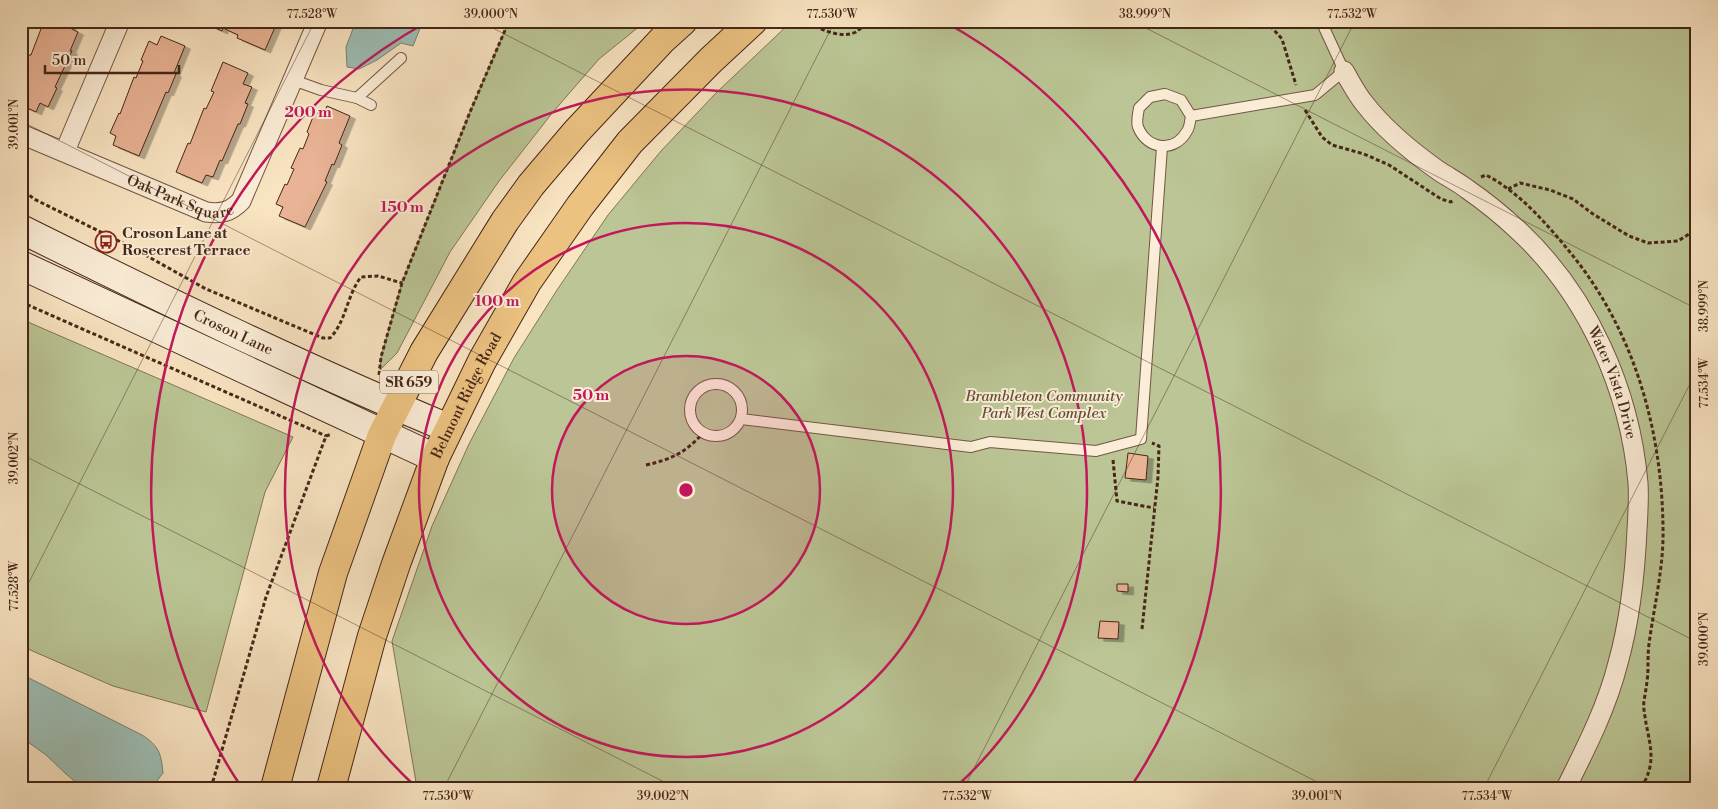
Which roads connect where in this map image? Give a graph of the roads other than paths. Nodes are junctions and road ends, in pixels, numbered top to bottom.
1 (120, 21) edge
2 (318, 21) edge
3 (683, 21) edge
4 (753, 21) edge
5 (1320, 21) edge
6 (401, 58) dead end
7 (1344, 71) junction
8 (292, 80) junction
9 (356, 98) junction
10 (372, 104) dead end
11 (1191, 116) junction
12 (21, 134) edge
13 (1162, 147) junction
14 (65, 151) junction
15 (21, 229) edge
16 (21, 265) edge
17 (396, 406) junction
18 (741, 419) junction
19 (448, 428) junction
20 (382, 435) junction
21 (435, 458) junction
22 (275, 788) edge
23 (331, 788) edge
24 (1566, 788) edge

1 - 14 street
2 - 8 street, Oak Park Square
3 - 17 main road, SR 659
4 - 19 main road, Belmont Ridge Road
5 - 7 lane
6 - 9 lane
7 - 11 lane
7 - 24 street, Water Vista Drive
8 - 9 lane
8 - 14 street, Oak Park Square
9 - 10 lane
11 - 13 lane
11 - 13 lane
12 - 14 street, Oak Park Square
13 - 18 lane
15 - 17 main road, Croson Lane
16 - 20 main road, Croson Lane
17 - 19 main road, Croson Lane
17 - 20 main road, SR 659
18 - 18 lane
19 - 21 main road, Belmont Ridge Road
20 - 21 main road, Croson Lane
20 - 22 main road, SR 659
21 - 23 main road, Belmont Ridge Road

